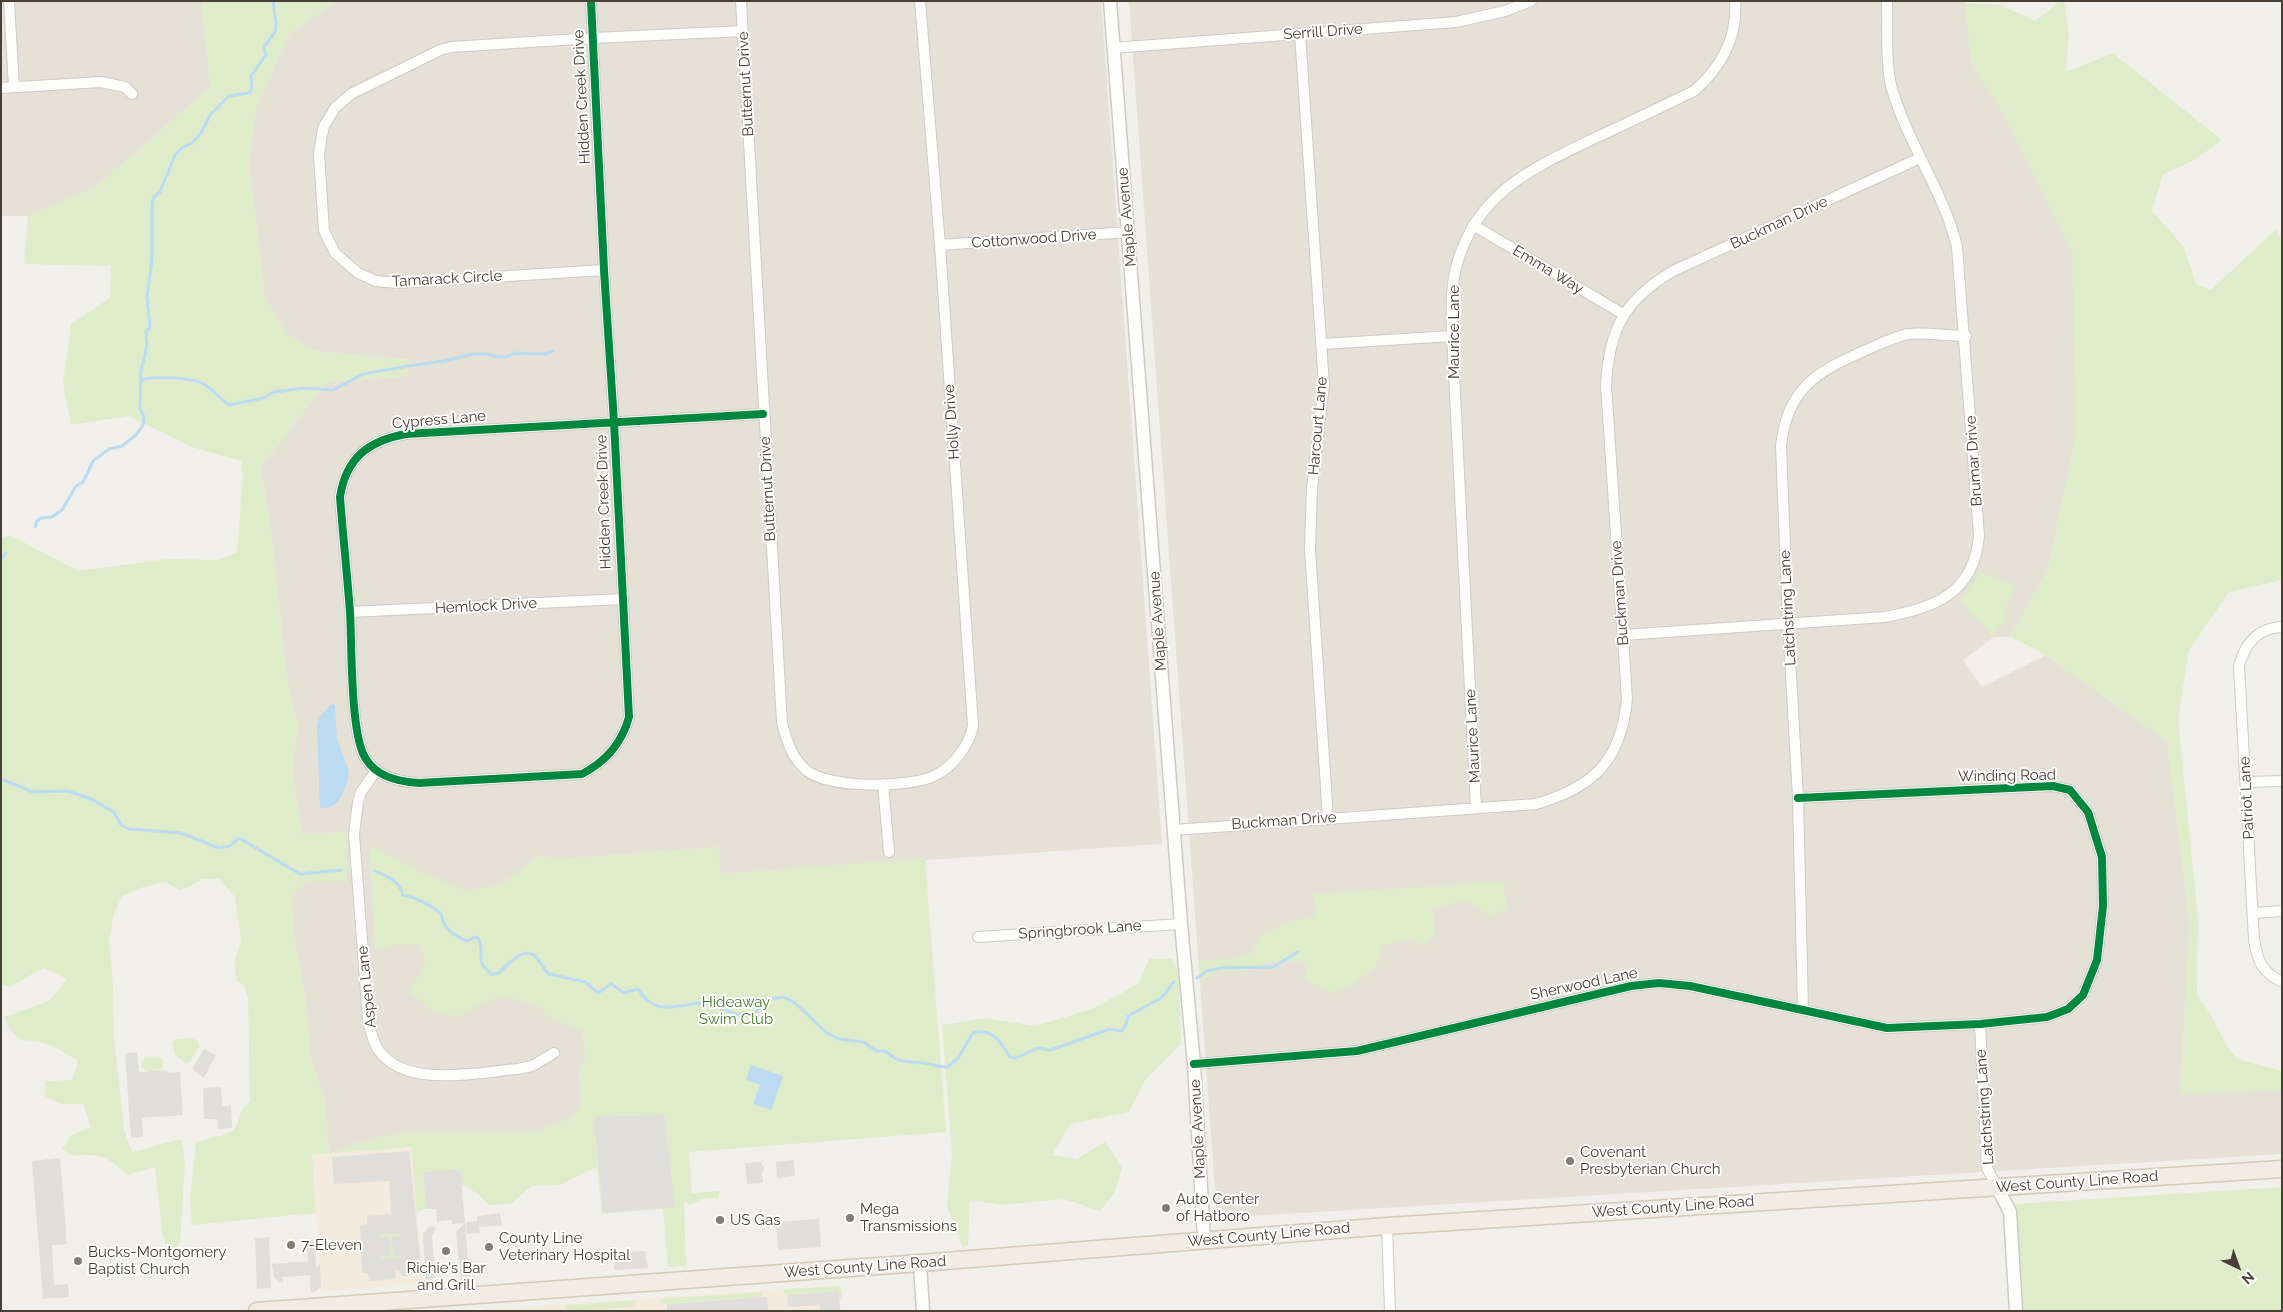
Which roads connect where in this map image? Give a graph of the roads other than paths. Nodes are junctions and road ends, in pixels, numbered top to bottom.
1 (9, 1) edge
2 (591, 1) edge
3 (741, 1) edge
4 (920, 1) edge
5 (1110, 1) edge
6 (1531, 1) edge
7 (1735, 1) edge
8 (1887, 1) edge
9 (743, 31) junction
10 (1300, 34) junction
11 (593, 38) junction
12 (1113, 48) junction
13 (1, 88) edge
14 (14, 88) junction
15 (132, 94) dead end
16 (1920, 158) junction
17 (1473, 225) junction
18 (1128, 232) junction
19 (940, 246) junction
20 (604, 270) junction
21 (1623, 314) junction
22 (1452, 336) junction
23 (1966, 336) junction
24 (1322, 344) junction
25 (764, 414) junction
26 (614, 422) junction
27 (622, 599) junction
28 (350, 612) junction
29 (1788, 623) junction
30 (2282, 627) edge
31 (1623, 635) junction
32 (376, 771) junction
33 (2282, 781) edge
34 (2246, 782) junction
35 (883, 784) junction
36 (1798, 798) junction
37 (1476, 807) junction
38 (1328, 818) junction
39 (1174, 830) junction
40 (889, 852) dead end
41 (2282, 912) edge
42 (2253, 913) junction
43 (1181, 924) junction
44 (978, 936) dead end
45 (2282, 982) edge
46 (1803, 1009) junction
47 (1980, 1024) junction
48 (554, 1053) dead end
49 (1194, 1064) junction
50 (2282, 1170) edge
51 (1997, 1187) junction
52 (1387, 1226) junction
53 (1204, 1240) junction
54 (920, 1263) junction
55 (286, 1310) edge
56 (256, 1311) edge
57 (923, 1311) edge
58 (1390, 1311) edge
59 (2016, 1311) edge

1 - 14 street
2 - 11 street, Hidden Creek Drive
3 - 9 street, Butternut Drive
4 - 19 street, Holly Drive
5 - 12 street, Maple Avenue
6 - 10 street, Serrill Drive
7 - 17 street, Maurice Lane
8 - 16 street, Brumar Drive
9 - 11 street, Tamarack Circle
9 - 25 street, Butternut Drive
10 - 12 street, Serrill Drive
10 - 24 street, Harcourt Lane
11 - 20 street, Hidden Creek Drive
11 - 20 street, Tamarack Circle
12 - 18 street, Maple Avenue
13 - 14 street
14 - 15 street
16 - 21 street, Buckman Drive
16 - 23 street, Brumar Drive
17 - 21 street, Emma Way
17 - 22 street, Maurice Lane
18 - 19 street, Cottonwood Drive
18 - 39 street, Maple Avenue
19 - 35 street, Holly Drive
20 - 26 street, Hidden Creek Drive
21 - 31 street, Buckman Drive
22 - 24 street
22 - 37 street, Maurice Lane
23 - 29 street, Latchstring Lane
23 - 29 street, Brumar Drive
24 - 38 street, Harcourt Lane
25 - 26 street, Cypress Lane
25 - 35 street, Butternut Drive
26 - 27 street, Hidden Creek Drive
26 - 28 street, Cypress Lane
27 - 28 street, Hemlock Drive
27 - 32 street, Hidden Creek Drive
28 - 32 street, Cypress Lane
29 - 31 street, Brumar Drive
29 - 36 street, Latchstring Lane
30 - 34 street, Patriot Lane
31 - 37 street, Buckman Drive
32 - 48 street, Aspen Lane
33 - 34 street
34 - 42 street, Patriot Lane
35 - 40 street
36 - 46 street, Latchstring Lane
36 - 47 street, Winding Road
37 - 38 street, Buckman Drive
38 - 39 street, Buckman Drive
39 - 43 street, Maple Avenue
41 - 42 street
42 - 45 street, Patriot Lane
43 - 44 street, Springbrook Lane
43 - 49 street, Maple Avenue
46 - 47 street, Sherwood Lane
46 - 49 street, Sherwood Lane
47 - 51 street, Latchstring Lane
49 - 53 street, Maple Avenue
50 - 51 main road, West County Line Road
51 - 52 main road, West County Line Road
51 - 59 street
52 - 53 main road, West County Line Road
52 - 58 street
53 - 54 main road, West County Line Road
54 - 55 main road, West County Line Road
54 - 57 street
55 - 56 main road, West County Line Road

